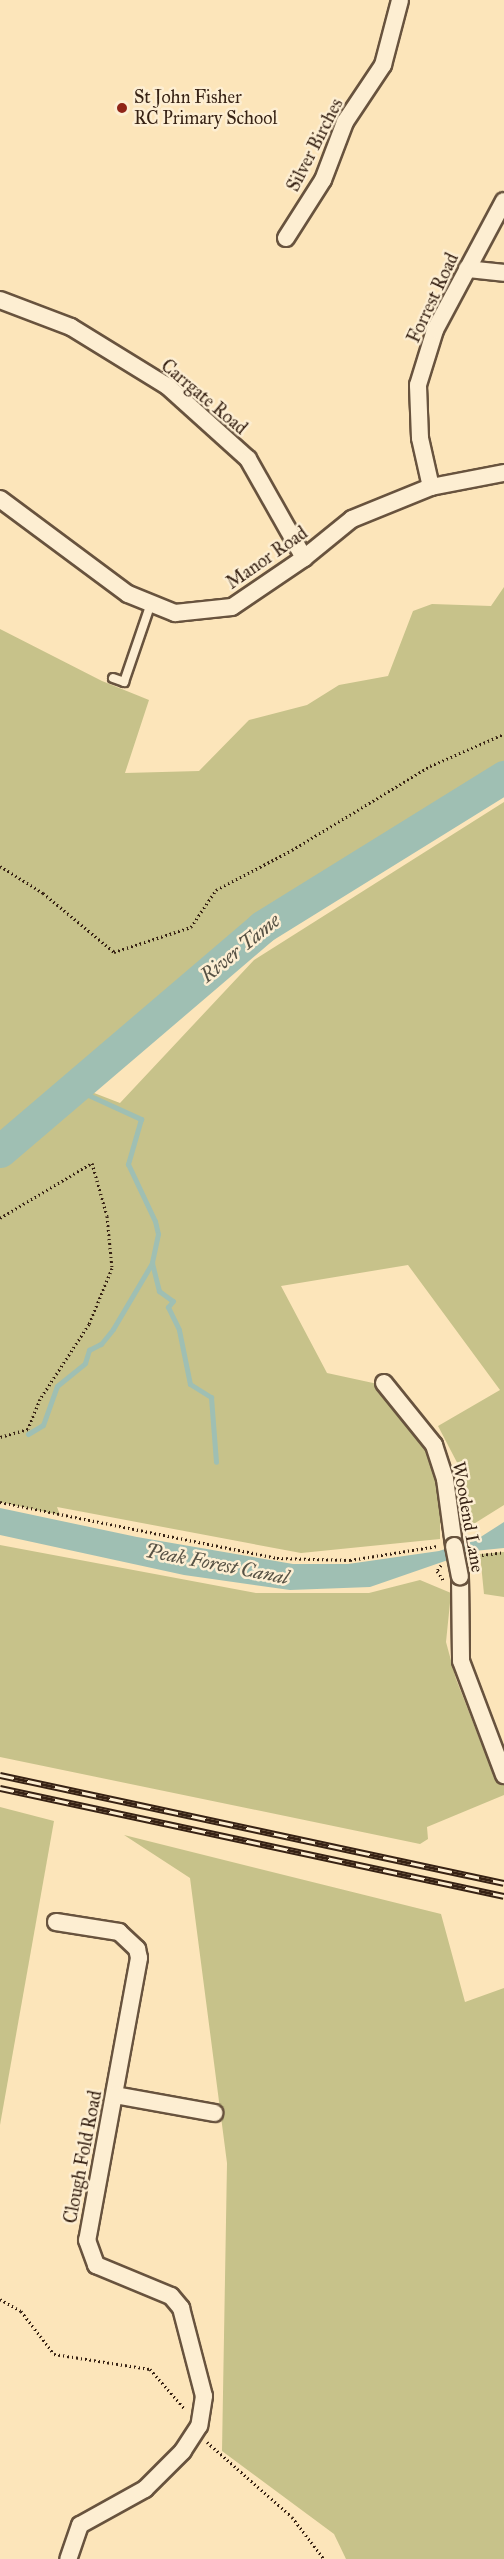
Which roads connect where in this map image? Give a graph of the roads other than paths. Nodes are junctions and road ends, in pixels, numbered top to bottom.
1 (400, 0) edge
2 (504, 201) edge
3 (286, 238) dead end
4 (467, 269) junction
5 (504, 273) edge
6 (0, 300) edge
7 (504, 473) edge
8 (431, 487) junction
9 (0, 499) edge
10 (303, 558) junction
11 (151, 603) junction
12 (113, 678) dead end
13 (384, 1383) dead end
14 (504, 1775) edge
15 (56, 1922) dead end
16 (115, 2095) junction
17 (214, 2113) dead end
18 (68, 2559) edge

1 - 3 street, Silver Birches
2 - 4 street, Forrest Road
4 - 5 street
4 - 8 street, Forrest Road
6 - 10 street, Carrgate Road
7 - 8 street, Manor Road
8 - 10 street, Manor Road
9 - 11 street, Manor Road
10 - 11 street, Manor Road
11 - 12 lane
13 - 14 street, Woodend Lane, bridge
15 - 16 street, Clough Fold Road
16 - 17 street
16 - 18 street, Clough Fold Road

